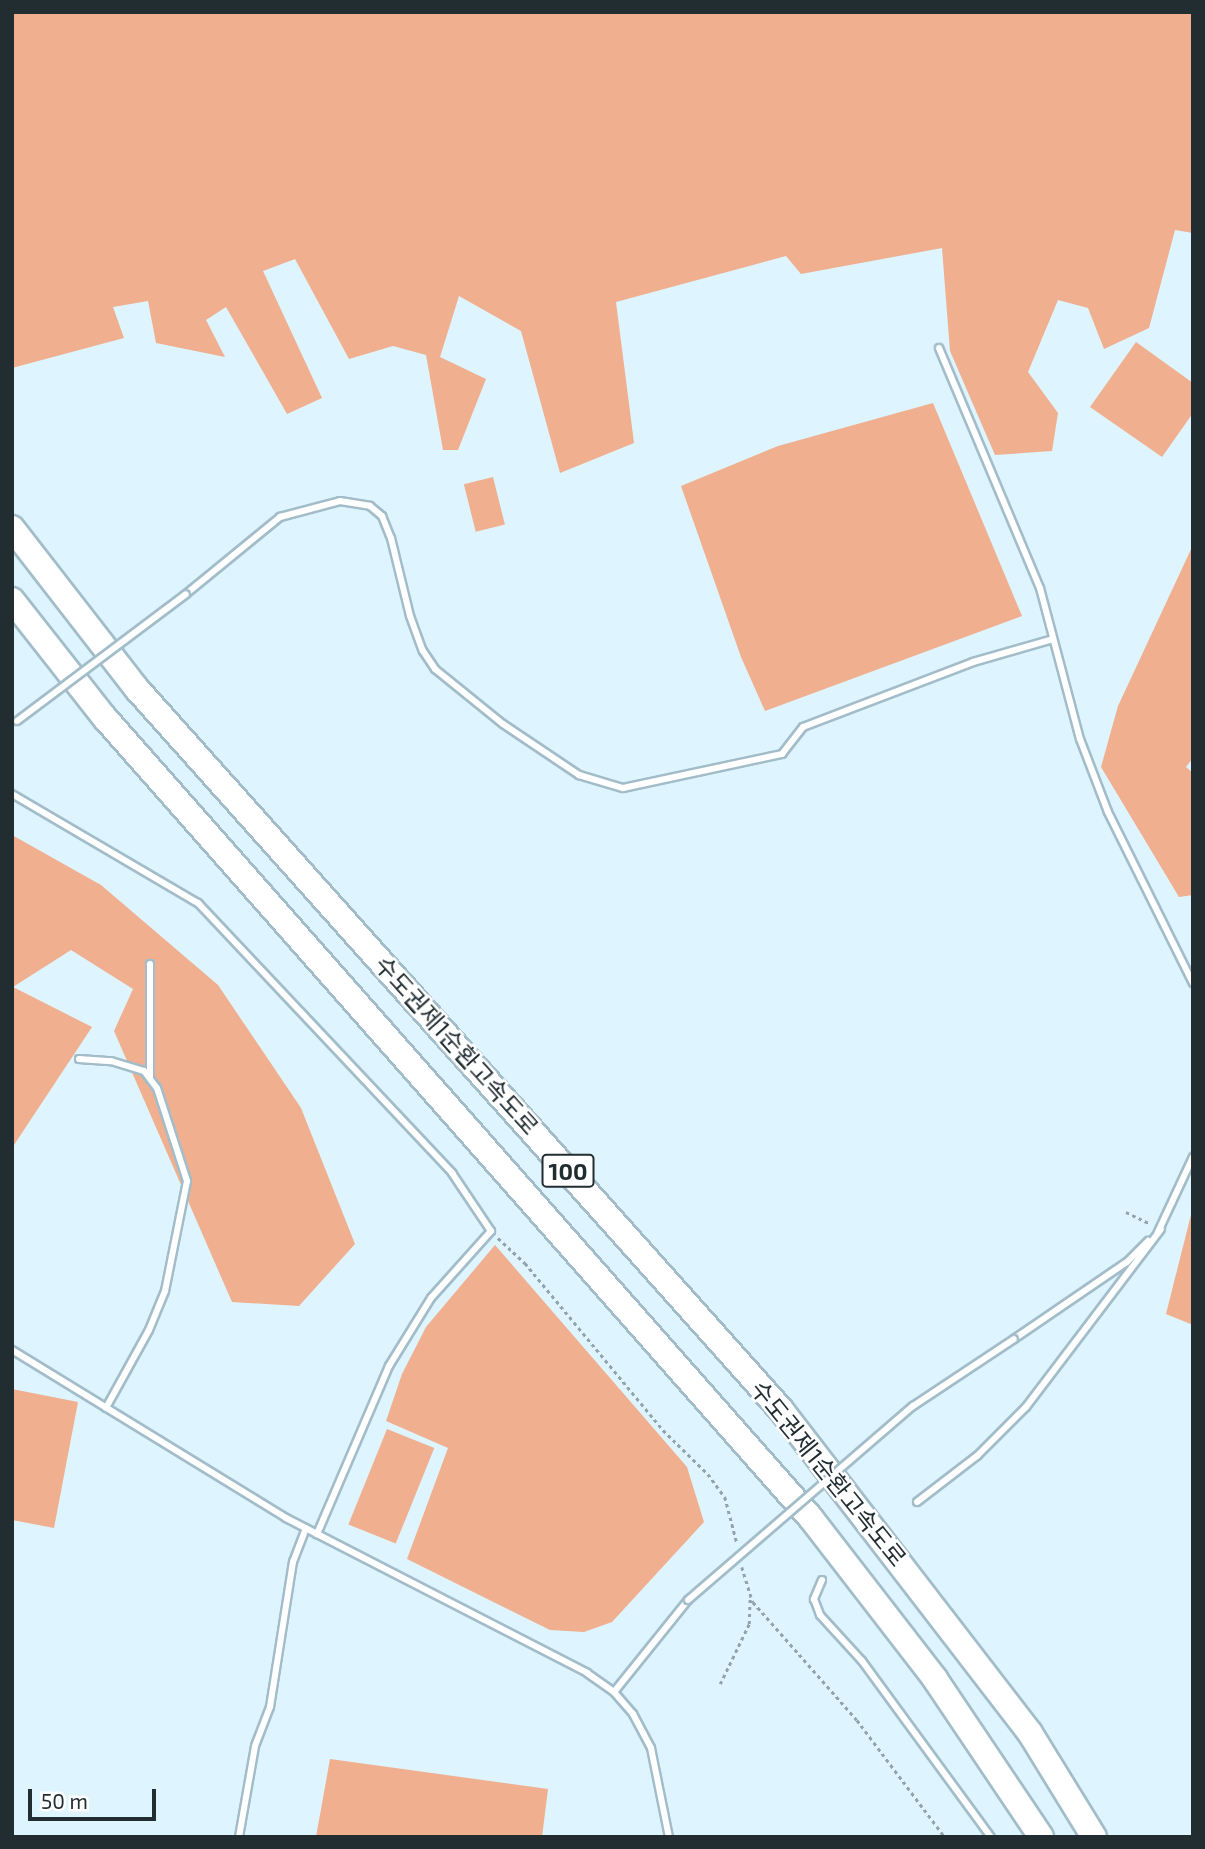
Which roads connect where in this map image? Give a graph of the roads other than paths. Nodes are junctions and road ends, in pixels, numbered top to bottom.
1 (939, 348) dead end
2 (12, 528) edge
3 (12, 600) edge
4 (1053, 639) junction
5 (15, 724) edge
6 (12, 794) edge
7 (150, 964) dead end
8 (1193, 983) edge
9 (79, 1059) dead end
10 (150, 1078) junction
11 (1193, 1157) edge
12 (1161, 1229) junction
13 (12, 1350) edge
14 (106, 1408) junction
15 (917, 1502) dead end
16 (306, 1528) junction
17 (317, 1534) junction
18 (822, 1580) dead end
19 (614, 1692) junction
20 (239, 1837) edge
21 (669, 1837) edge
22 (991, 1837) edge
23 (1041, 1837) edge
24 (1094, 1837) edge

1 - 4 lane
2 - 24 highway, 수도권제1순환고속도로 / 100
3 - 23 highway, 수도권제1순환고속도로 / 100
4 - 5 lane, bridge
4 - 8 lane
6 - 17 lane
7 - 10 lane
9 - 10 lane
10 - 14 lane
11 - 12 lane
12 - 15 lane
12 - 19 lane, bridge
13 - 14 lane
14 - 16 lane
16 - 17 lane
16 - 20 lane
17 - 19 lane
18 - 22 lane
19 - 21 lane

